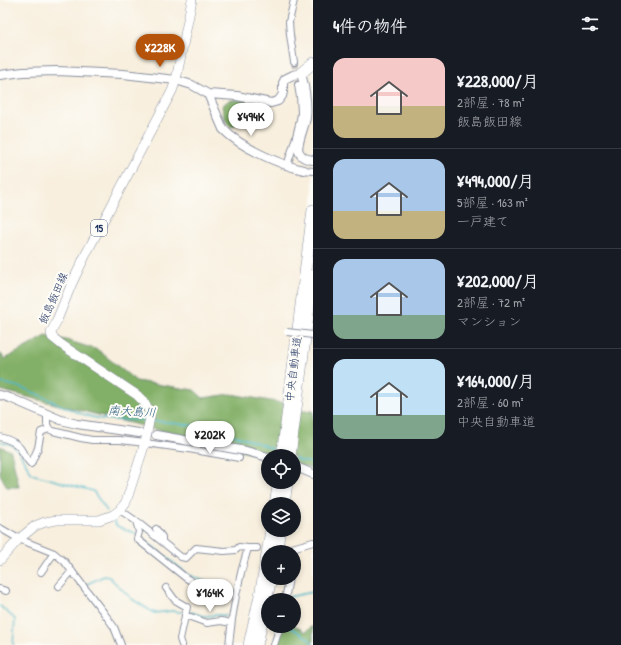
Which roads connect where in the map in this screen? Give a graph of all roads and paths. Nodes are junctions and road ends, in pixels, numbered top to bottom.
1 (192, 0) edge
2 (294, 0) edge
3 (294, 62) tunnel mouth
4 (313, 63) edge
5 (313, 67) edge
6 (301, 73) junction
7 (0, 75) edge
8 (176, 80) junction
9 (298, 85) tunnel mouth
10 (208, 94) junction
11 (311, 159) edge
12 (287, 166) junction
13 (309, 171) edge
14 (313, 210) edge
15 (313, 275) edge
16 (287, 332) dead end
17 (313, 335) edge
18 (0, 395) edge
19 (47, 414) junction
20 (291, 418) junction
21 (49, 429) junction
22 (139, 433) dead end
23 (156, 435) dead end
24 (0, 437) edge
25 (145, 443) junction
26 (284, 449) edge
27 (290, 449) edge
28 (261, 455) edge
29 (239, 458) dead end
30 (301, 469) edge
31 (313, 474) edge
32 (120, 510) junction
33 (136, 521) junction
34 (0, 528) edge
35 (156, 529) dead end
36 (270, 537) edge
37 (19, 539) junction
38 (162, 541) junction
39 (313, 542) edge
40 (301, 546) edge
41 (248, 548) junction
42 (257, 548) dead end
43 (54, 553) junction
44 (0, 560) edge
45 (72, 571) junction
46 (41, 572) dead end
47 (191, 581) dead end
48 (270, 585) edge
49 (59, 586) dead end
50 (166, 588) dead end
51 (185, 615) junction
52 (231, 623) junction
53 (278, 633) edge
54 (121, 645) edge
55 (182, 645) edge
56 (229, 645) edge
57 (249, 645) edge
58 (257, 645) edge
59 (274, 645) edge

1 - 8 main road, 飯島飯田線 / 15
2 - 3 street
4 - 6 highway
5 - 6 highway
6 - 10 street
6 - 11 street
7 - 8 street
8 - 10 street
8 - 25 main road, 飯島飯田線 / 15
9 - 12 street
10 - 12 street
12 - 13 street
14 - 20 highway, 中央自動車道
15 - 20 highway, 中央自動車道
16 - 17 street, bridge
18 - 19 street
19 - 21 street
19 - 22 street
20 - 26 highway, 中央自動車道
20 - 27 highway, 中央自動車道
21 - 24 street
21 - 25 street
23 - 28 street
25 - 29 street
25 - 32 main road, 飯島飯田線 / 15
30 - 31 street
32 - 33 street
32 - 37 main road
33 - 38 street
33 - 47 street
34 - 37 street
35 - 38 street
36 - 57 highway
37 - 43 street
37 - 44 main road
38 - 41 street
39 - 40 street
41 - 42 street
41 - 52 street
43 - 45 street
43 - 46 street
45 - 49 street
45 - 54 street
48 - 58 highway
50 - 51 street
51 - 52 street
51 - 55 street
52 - 56 street
53 - 59 street

